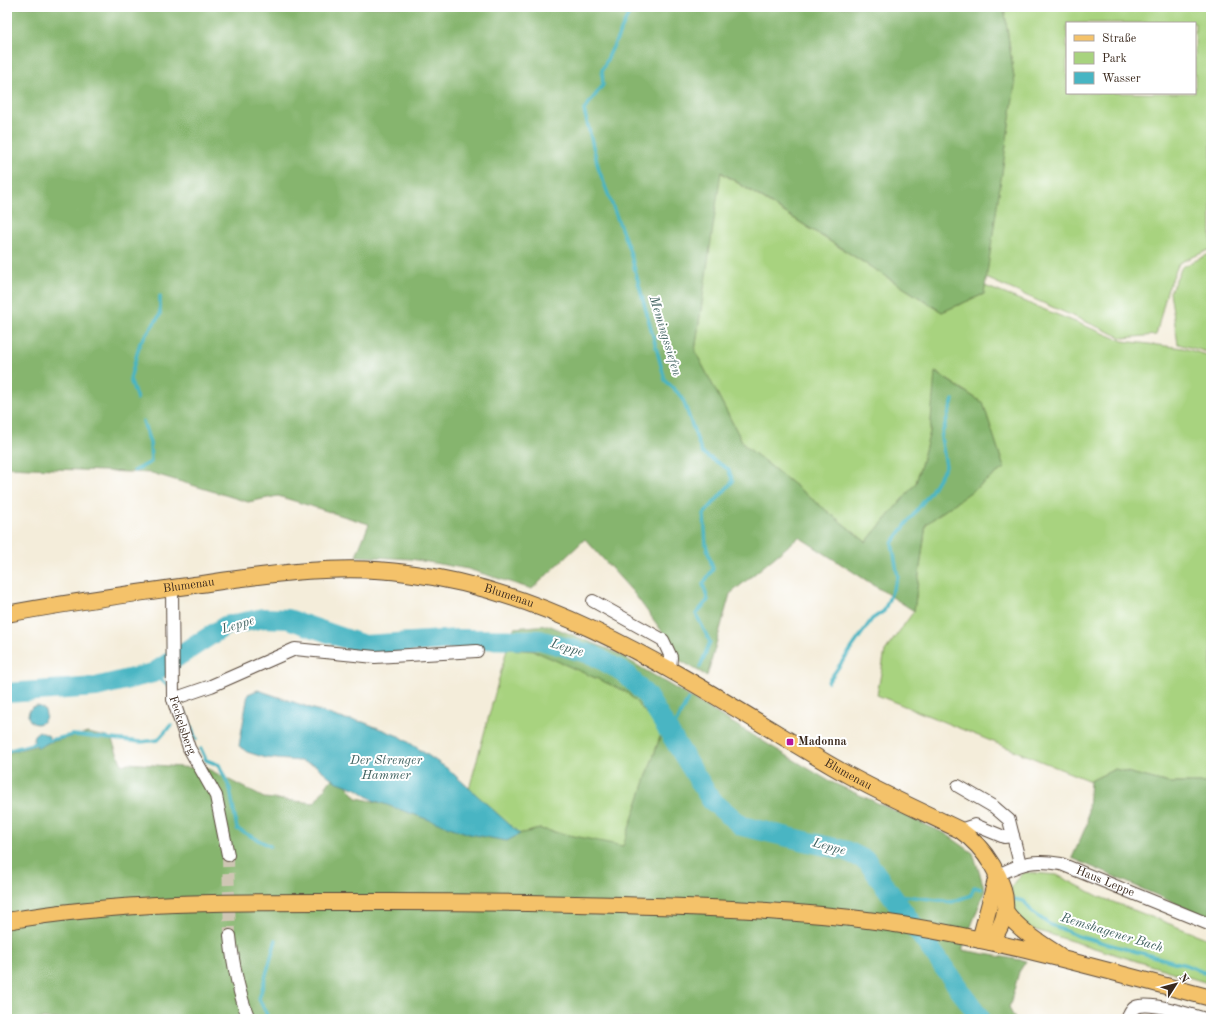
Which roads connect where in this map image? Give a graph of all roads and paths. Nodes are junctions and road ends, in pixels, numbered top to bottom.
1 (172, 588) junction
2 (593, 601) dead end
3 (7, 614) edge
4 (477, 651) dead end
5 (670, 670) junction
6 (173, 699) junction
7 (958, 786) dead end
8 (960, 830) junction
9 (1013, 836) junction
10 (228, 856) tunnel mouth
11 (1020, 864) junction
12 (998, 875) junction
13 (1005, 911) junction
14 (7, 921) edge
15 (1211, 925) edge
16 (230, 936) tunnel mouth
17 (986, 941) junction
18 (1069, 962) junction
19 (1211, 998) edge
20 (1175, 1011) junction
21 (249, 1019) edge
22 (1127, 1019) edge
23 (1162, 1019) edge
24 (1205, 1019) edge

1 - 3 main road, Blumenau
1 - 5 main road, Blumenau
1 - 6 street, Feckelsberg
2 - 5 street
4 - 6 street
5 - 8 main road, Blumenau
6 - 10 street, Feckelsberg
7 - 9 street
8 - 9 street
8 - 12 main road, Blumenau
9 - 11 street
11 - 12 street, Haus Leppe
11 - 15 street, Haus Leppe
12 - 13 main road
12 - 17 main road
13 - 17 main road
13 - 18 main road
14 - 17 main road
16 - 21 street
17 - 18 main road
18 - 19 main road
20 - 22 street
20 - 23 street
20 - 24 street

